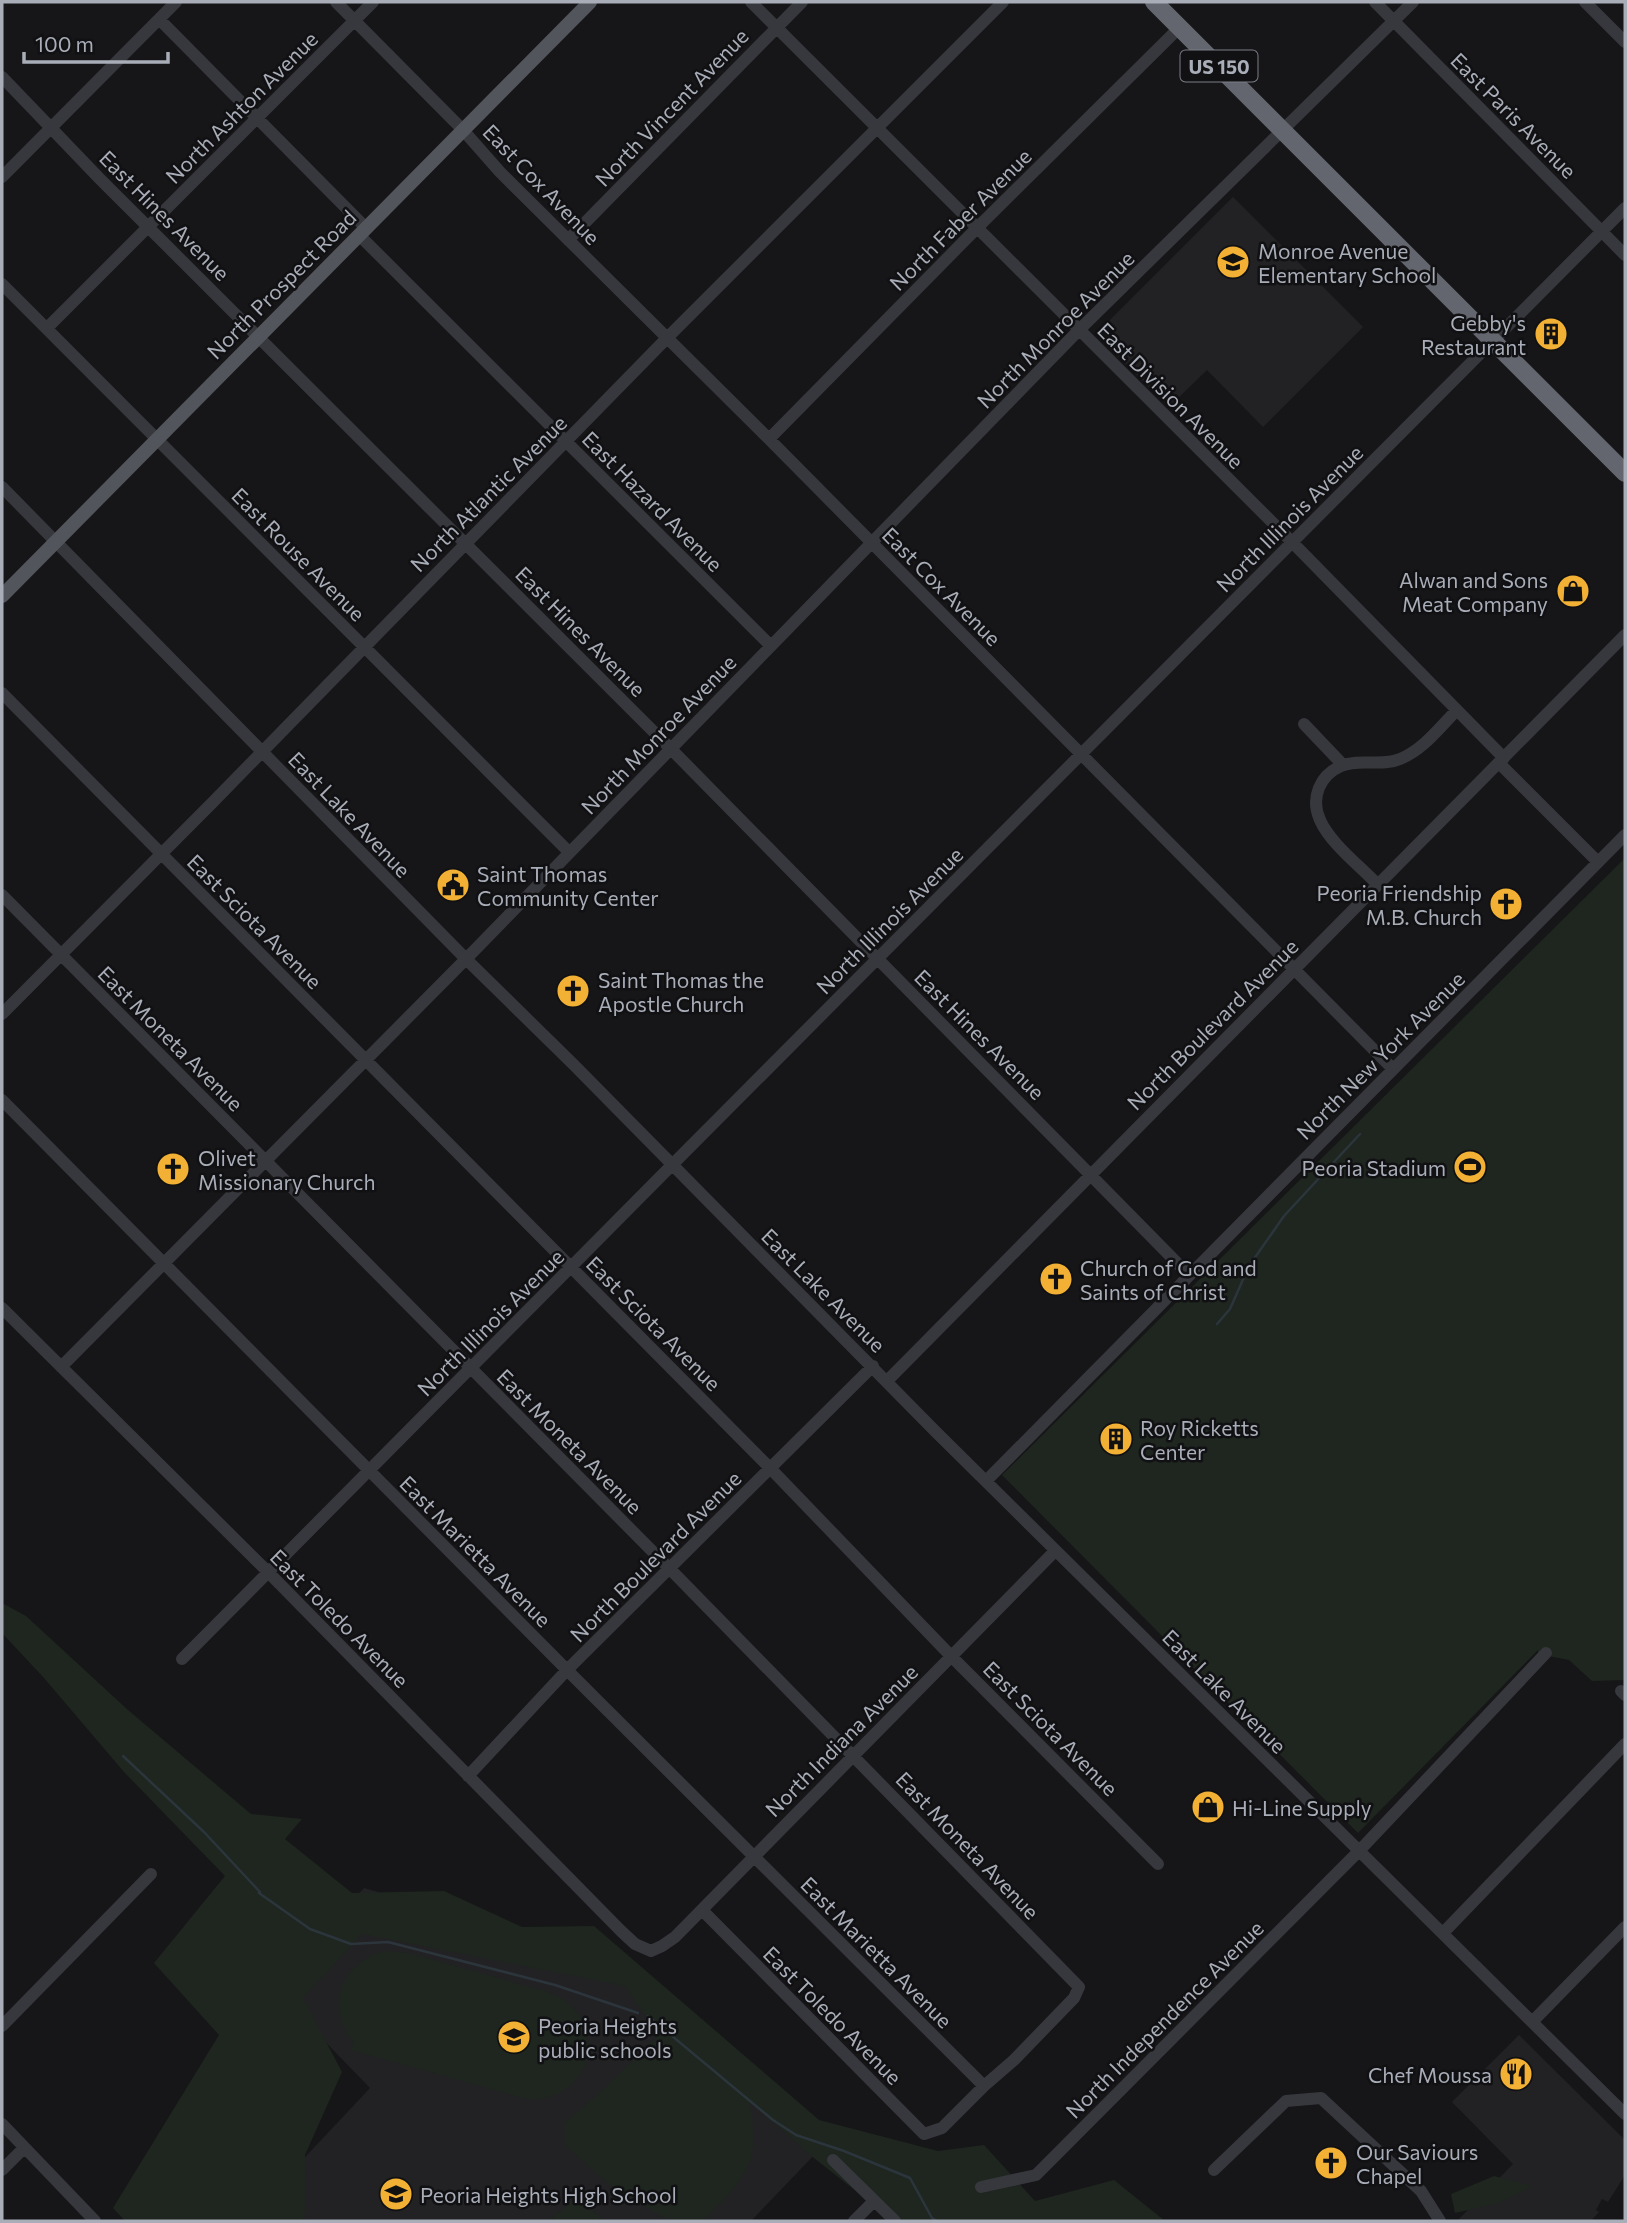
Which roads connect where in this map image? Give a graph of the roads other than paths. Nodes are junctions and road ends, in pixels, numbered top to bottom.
1 (176, 2) edge
2 (336, 2) edge
3 (373, 2) edge
4 (590, 2) edge
5 (751, 2) edge
6 (802, 2) edge
7 (1003, 2) edge
8 (1154, 2) edge
9 (1375, 2) edge
10 (1413, 2) edge
11 (1585, 2) edge
12 (159, 19) junction
13 (355, 20) junction
14 (1394, 21) junction
15 (777, 27) junction
16 (1180, 27) junction
17 (1625, 42) edge
18 (2, 77) edge
19 (257, 117) junction
20 (52, 127) junction
21 (879, 127) junction
22 (463, 130) junction
23 (1283, 130) junction
24 (2, 177) edge
25 (1625, 208) edge
26 (149, 227) junction
27 (977, 228) junction
28 (363, 231) junction
29 (1602, 231) junction
30 (568, 240) junction
31 (1625, 255) edge
32 (2, 284) edge
33 (47, 328) junction
34 (1079, 330) junction
35 (260, 337) junction
36 (667, 338) junction
37 (1493, 341) junction
38 (157, 439) junction
39 (769, 439) junction
40 (566, 442) junction
41 (1625, 473) edge
42 (2, 488) edge
43 (55, 541) junction
44 (1292, 542) junction
45 (466, 543) junction
46 (872, 543) junction
47 (2, 596) edge
48 (1625, 635) edge
49 (365, 646) junction
50 (771, 646) junction
51 (2, 693) edge
52 (1457, 710) junction
53 (1304, 724) dead end
54 (671, 749) junction
55 (262, 751) junction
56 (1082, 754) junction
57 (1501, 760) junction
58 (1343, 765) junction
59 (1625, 835) edge
60 (569, 852) junction
61 (161, 853) junction
62 (1598, 862) junction
63 (1377, 884) junction
64 (2, 895) edge
65 (61, 954) junction
66 (878, 958) junction
67 (466, 959) junction
68 (1293, 970) junction
69 (2, 1014) edge
70 (365, 1060) junction
71 (1393, 1069) junction
72 (2, 1100) edge
73 (265, 1161) junction
74 (671, 1165) junction
75 (1091, 1174) junction
76 (163, 1264) junction
77 (571, 1267) junction
78 (1189, 1275) junction
79 (2, 1308) edge
80 (873, 1366) junction
81 (61, 1367) junction
82 (471, 1369) junction
83 (887, 1381) junction
84 (770, 1468) junction
85 (370, 1471) junction
86 (985, 1481) junction
87 (1055, 1552) junction
88 (670, 1569) junction
89 (268, 1572) junction
90 (1546, 1653) dead end
91 (951, 1656) junction
92 (182, 1660) dead end
93 (567, 1670) junction
94 (1625, 1744) edge
95 (854, 1756) junction
96 (468, 1776) junction
97 (1360, 1850) junction
98 (754, 1856) junction
99 (1158, 1864) dead end
100 (151, 1874) dead end
101 (702, 1910) junction
102 (1625, 1927) edge
103 (1443, 1933) junction
104 (651, 1951) joint
105 (1533, 2021) junction
106 (2, 2026) edge
107 (984, 2086) junction
108 (1625, 2114) edge
109 (2, 2124) edge
110 (24, 2148) junction
111 (832, 2160) dead end
112 (2, 2170) edge
113 (1214, 2170) dead end
114 (981, 2187) dead end
115 (874, 2201) junction
116 (96, 2221) edge
117 (854, 2221) edge
118 (895, 2221) edge
119 (1440, 2221) edge

1 - 12 street
2 - 13 street, East Cox Avenue
3 - 13 street, North Ashton Avenue
4 - 22 main road, North Prospect Road
5 - 15 street, East Division Avenue
6 - 15 street, North Vincent Avenue
7 - 21 street, North Atlantic Avenue
8 - 16 highway, US 150
9 - 14 street, East Paris Avenue
10 - 14 street, North Monroe Avenue
11 - 17 street
12 - 19 street, East Hazard Avenue
12 - 20 street
13 - 19 street, North Ashton Avenue
13 - 22 street, East Cox Avenue
14 - 23 street, North Monroe Avenue
14 - 29 street, East Paris Avenue
15 - 21 street, East Division Avenue
15 - 30 street, North Vincent Avenue
16 - 23 highway, US 150
16 - 27 street, North Faber Avenue
18 - 20 street, East Hines Avenue
19 - 26 street, North Ashton Avenue
19 - 28 street, East Hazard Avenue
20 - 24 street
20 - 26 street, East Hines Avenue
21 - 27 street, East Division Avenue
21 - 36 street, North Atlantic Avenue
22 - 28 main road, North Prospect Road
22 - 30 street, East Cox Avenue
23 - 34 street, North Monroe Avenue
23 - 37 highway, US 150
25 - 29 street, North Illinois Avenue
26 - 33 street, North Ashton Avenue
26 - 35 street, East Hines Avenue
27 - 34 street, East Division Avenue
27 - 39 street, North Faber Avenue
28 - 35 main road, North Prospect Road
28 - 40 street, East Hazard Avenue
29 - 31 street, East Paris Avenue
29 - 37 street, North Illinois Avenue
30 - 36 street, East Cox Avenue
32 - 33 street, East Rouse Avenue
33 - 38 street, East Rouse Avenue
34 - 44 street, East Division Avenue
34 - 46 street, North Monroe Avenue
35 - 38 main road, North Prospect Road
35 - 45 street, East Hines Avenue
36 - 39 street, East Cox Avenue
36 - 40 street, North Atlantic Avenue
37 - 41 highway, US 150
37 - 44 street, North Illinois Avenue
38 - 43 main road, North Prospect Road
38 - 49 street, East Rouse Avenue
39 - 46 street, East Cox Avenue
40 - 45 street, North Atlantic Avenue
40 - 50 street, East Hazard Avenue
42 - 43 street, East Lake Avenue
43 - 47 main road, North Prospect Road
43 - 55 street, East Lake Avenue
44 - 52 street, East Division Avenue
44 - 56 street, North Illinois Avenue
45 - 49 street, North Atlantic Avenue
45 - 54 street, East Hines Avenue
46 - 50 street, North Monroe Avenue
46 - 56 street, East Cox Avenue
48 - 57 street, North Boulevard Avenue
49 - 55 street, North Atlantic Avenue
49 - 60 street, East Rouse Avenue
50 - 54 street, North Monroe Avenue
51 - 61 street, East Sciota Avenue
52 - 57 street, East Division Avenue
52 - 58 street
53 - 58 street
54 - 60 street, North Monroe Avenue
54 - 66 street, East Hines Avenue
55 - 61 street, North Atlantic Avenue
55 - 67 street, East Lake Avenue
56 - 66 street, North Illinois Avenue
56 - 68 street, East Cox Avenue
57 - 62 street, East Division Avenue
57 - 63 street, North Boulevard Avenue
58 - 63 street
59 - 62 street, North New York Avenue
60 - 67 street, North Monroe Avenue
61 - 65 street, North Atlantic Avenue
61 - 70 street, East Sciota Avenue
62 - 71 street, North New York Avenue
63 - 68 street, North Boulevard Avenue
64 - 65 street, East Moneta Avenue
65 - 69 street, North Atlantic Avenue
65 - 73 street, East Moneta Avenue
66 - 74 street, North Illinois Avenue
66 - 75 street, East Hines Avenue
67 - 70 street, North Monroe Avenue
67 - 74 street, East Lake Avenue
68 - 71 street, East Cox Avenue
68 - 75 street, North Boulevard Avenue
70 - 73 street, North Monroe Avenue
70 - 77 street, East Sciota Avenue
71 - 78 street, North New York Avenue
72 - 76 street, East Marietta Avenue
73 - 76 street, North Monroe Avenue
73 - 82 street, East Moneta Avenue
74 - 77 street, North Illinois Avenue
74 - 80 street, East Lake Avenue
75 - 78 street, East Hines Avenue
75 - 83 street, North Boulevard Avenue
76 - 81 street, North Monroe Avenue
76 - 85 street, East Marietta Avenue
77 - 82 street, North Illinois Avenue
77 - 84 street, East Sciota Avenue
78 - 86 street, North New York Avenue
79 - 81 street, East Toledo Avenue
80 - 83 street, East Lake Avenue
80 - 84 street, North Boulevard Avenue
81 - 89 street, East Toledo Avenue
82 - 85 street, North Illinois Avenue
82 - 88 street, East Moneta Avenue
83 - 86 street, East Lake Avenue
84 - 88 street, North Boulevard Avenue
84 - 91 street, East Sciota Avenue
85 - 89 street, North Illinois Avenue
85 - 93 street, East Marietta Avenue
86 - 87 street, East Lake Avenue
87 - 91 street, North Indiana Avenue
87 - 97 street, East Lake Avenue
88 - 93 street, North Boulevard Avenue
88 - 95 street, East Moneta Avenue
89 - 92 street, North Illinois Avenue
89 - 96 street, East Toledo Avenue
90 - 97 street, North Independence Avenue
91 - 95 street, North Indiana Avenue
91 - 99 street, East Sciota Avenue
93 - 96 street, North Boulevard Avenue
93 - 98 street, East Marietta Avenue
94 - 103 street
95 - 98 street, North Indiana Avenue
95 - 107 street, East Moneta Avenue
96 - 104 street, East Toledo Avenue
97 - 103 street, East Lake Avenue
97 - 114 street, North Independence Avenue
98 - 101 street, North Indiana Avenue
98 - 107 street, East Marietta Avenue
100 - 106 street
101 - 104 street, North Indiana Avenue
101 - 107 street, East Toledo Avenue
102 - 105 street
103 - 105 street, East Lake Avenue
105 - 108 street, East Lake Avenue
109 - 110 street
110 - 112 street
110 - 116 street
111 - 115 street
113 - 119 street
115 - 117 street
115 - 118 street

